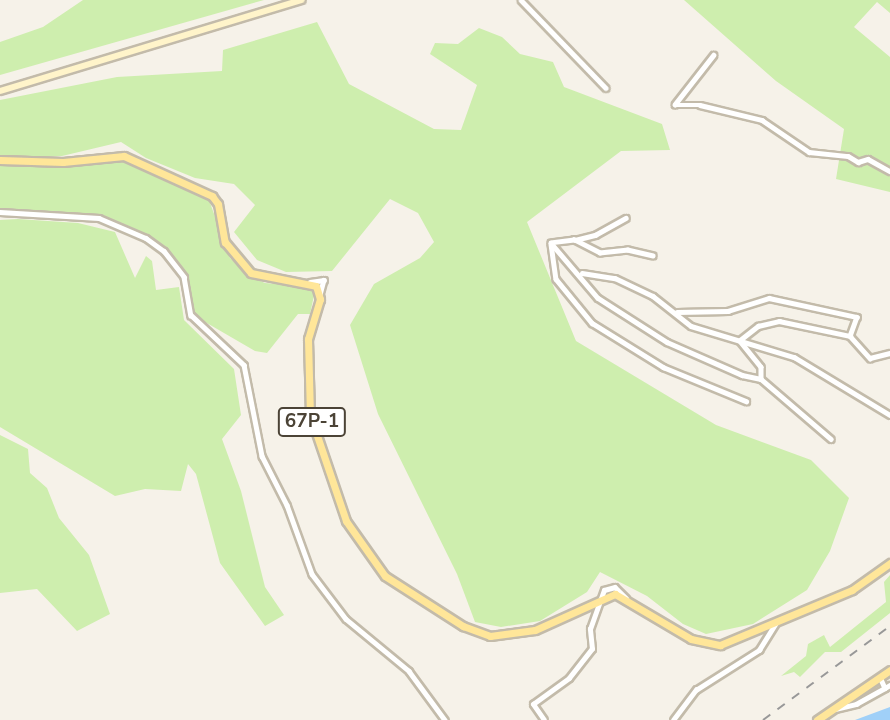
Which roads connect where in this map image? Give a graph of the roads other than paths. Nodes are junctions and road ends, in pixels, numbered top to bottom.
1 (302, 0) edge
2 (521, 0) edge
3 (714, 55) dead end
4 (606, 88) dead end
5 (0, 91) edge
6 (0, 160) edge
7 (890, 171) edge
8 (0, 212) edge
9 (626, 218) dead end
10 (574, 240) junction
11 (552, 245) junction
12 (653, 256) dead end
13 (581, 273) junction
14 (677, 312) junction
15 (850, 337) junction
16 (740, 340) junction
17 (890, 353) edge
18 (761, 379) junction
19 (746, 401) dead end
20 (890, 415) edge
21 (831, 439) dead end
22 (890, 562) edge
23 (598, 600) junction
24 (775, 624) junction
25 (890, 670) edge
26 (880, 677) junction
27 (888, 686) edge
28 (832, 710) junction
29 (445, 720) edge
30 (544, 720) edge
31 (673, 720) edge
32 (817, 720) edge

1 - 5 main road
2 - 4 street
3 - 7 street
6 - 23 main road, 67Р-1
8 - 29 street
9 - 10 street
10 - 11 street
10 - 12 street
11 - 13 street
11 - 19 street
13 - 14 street
13 - 18 street
14 - 15 street
14 - 16 street
15 - 16 street
15 - 17 street
16 - 18 street
16 - 20 street
18 - 21 street
22 - 24 main road, 67Р-1
23 - 24 main road, 67Р-1
23 - 30 street
24 - 31 street
25 - 26 main road
26 - 27 street
26 - 28 main road
27 - 28 street
28 - 32 main road

